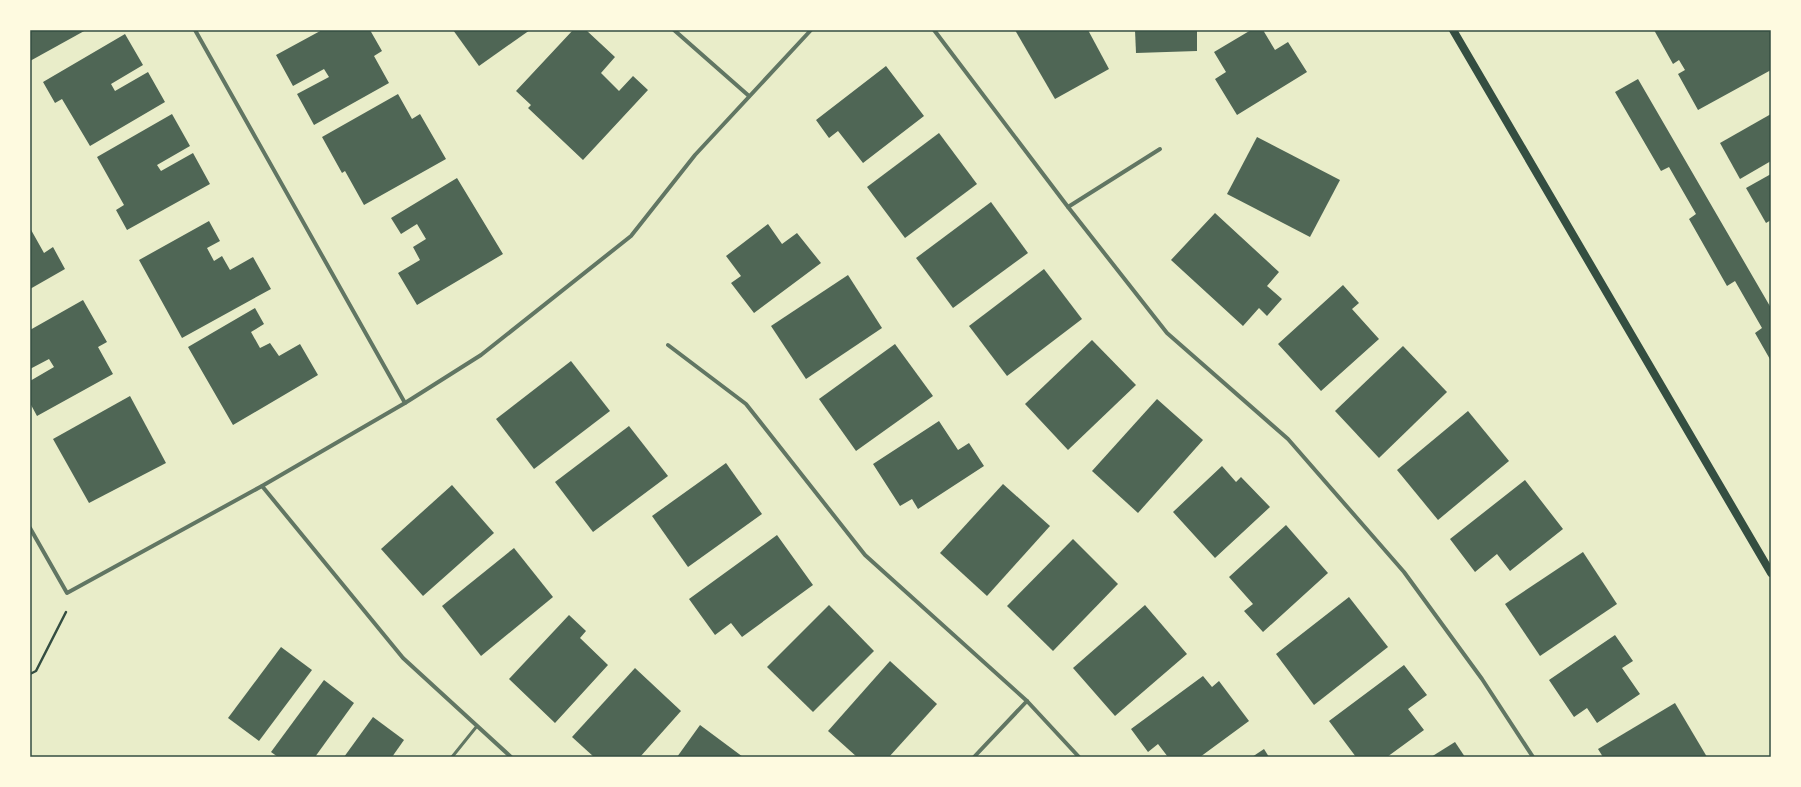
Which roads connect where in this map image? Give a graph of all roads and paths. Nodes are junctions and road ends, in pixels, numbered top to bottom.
1 (195, 30) edge
2 (674, 30) edge
3 (811, 30) edge
4 (934, 30) edge
5 (1453, 30) edge
6 (749, 96) junction
7 (1160, 149) dead end
8 (1068, 207) junction
9 (668, 345) dead end
10 (405, 403) junction
11 (262, 486) junction
12 (30, 528) edge
13 (1771, 573) edge
14 (66, 612) dead end
15 (30, 674) edge
16 (1027, 701) junction
17 (478, 726) junction
18 (452, 757) edge
19 (511, 757) edge
20 (974, 757) edge
21 (1079, 757) edge
22 (1533, 757) edge

1 - 10 street
2 - 6 street
3 - 6 street
4 - 8 street
5 - 13 main road
6 - 10 street
7 - 8 street
8 - 22 street
9 - 16 street
10 - 11 street
11 - 12 street
11 - 17 street
14 - 15 path
16 - 20 street
16 - 21 street
17 - 18 lane
17 - 19 street

